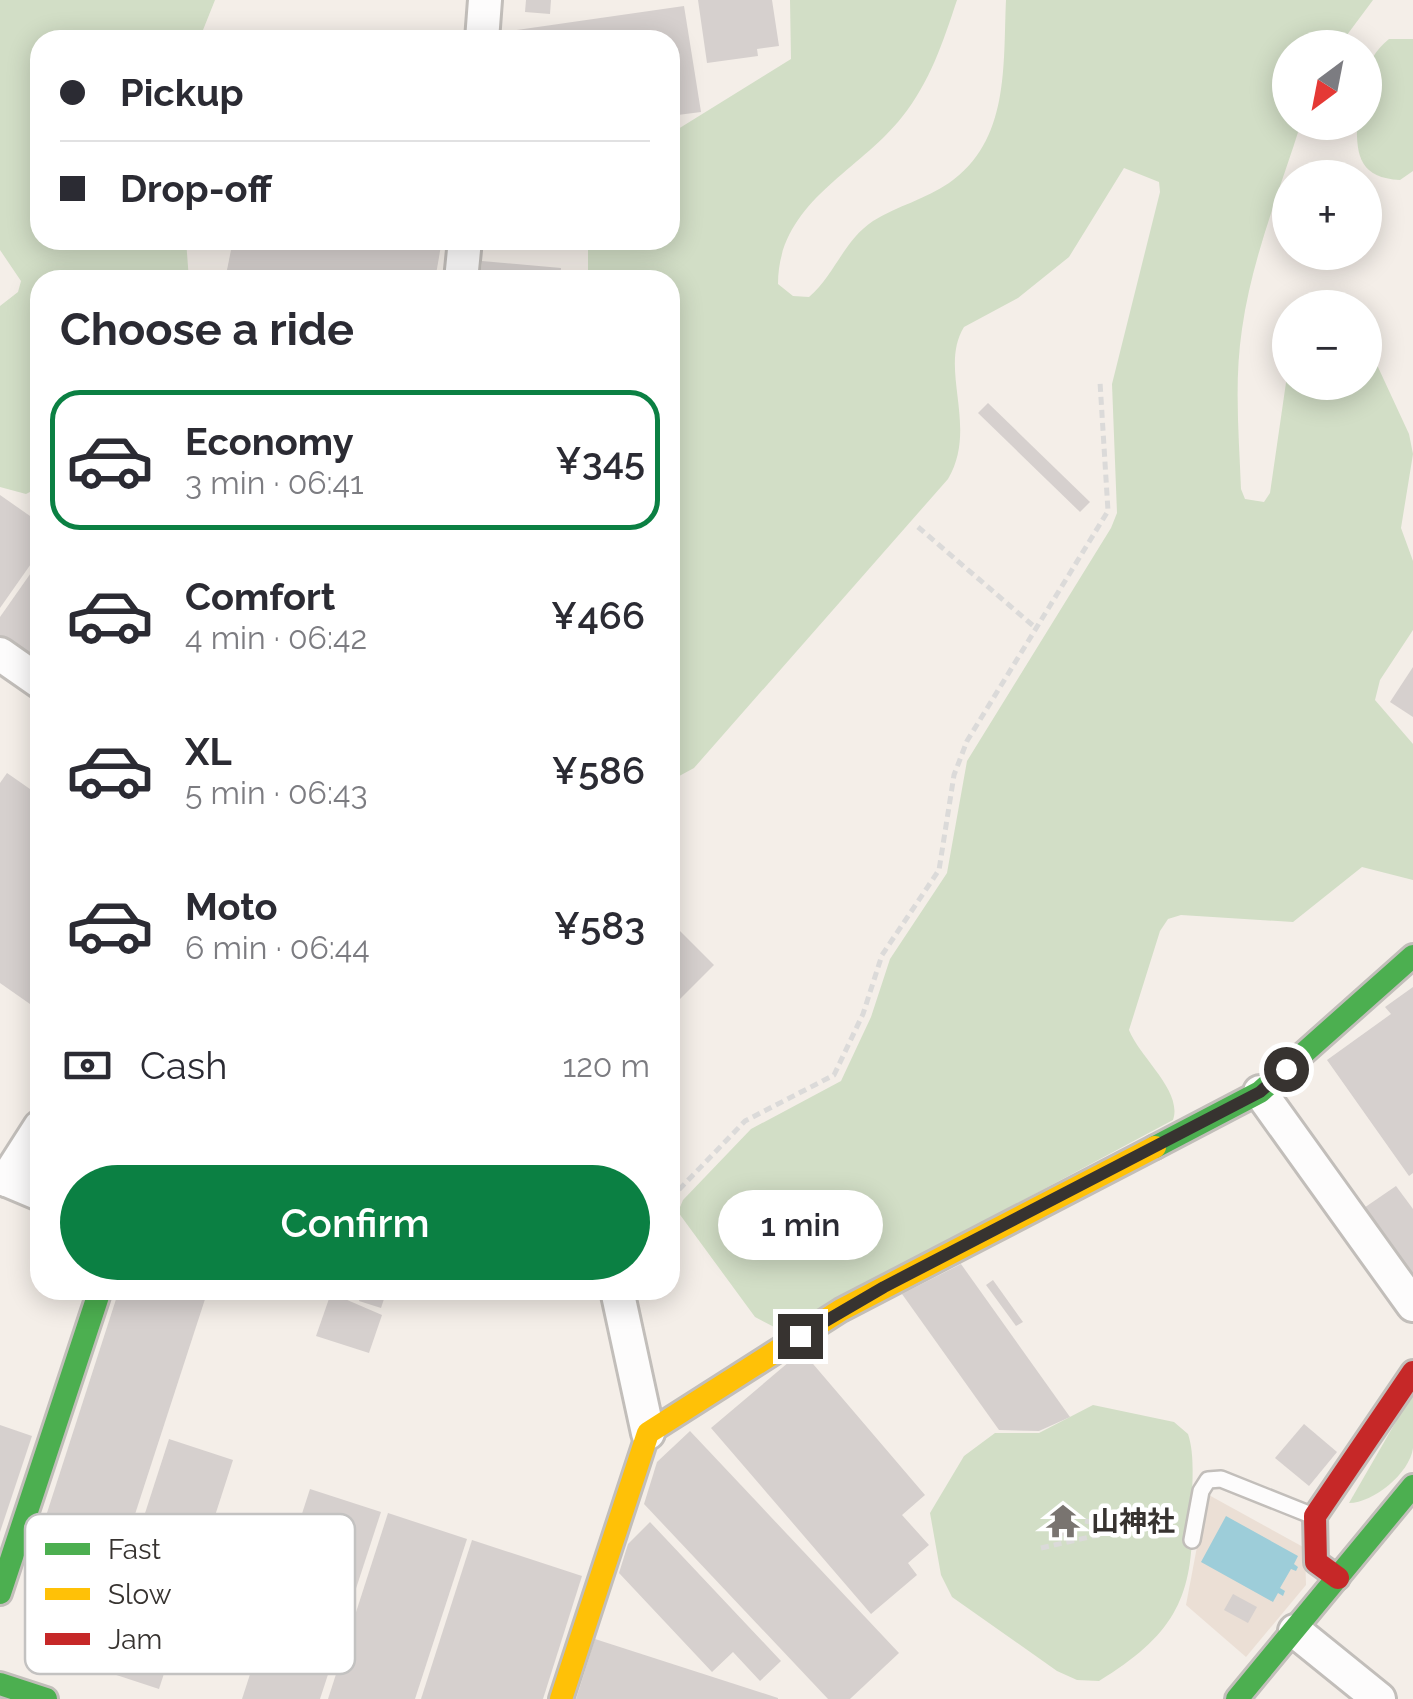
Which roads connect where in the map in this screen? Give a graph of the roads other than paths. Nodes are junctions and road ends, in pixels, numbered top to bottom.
1 (485, 0) edge
2 (483, 30) edge
3 (0, 654) edge
4 (30, 675) edge
5 (1413, 956) edge
6 (1260, 1092) junction
7 (30, 1141) edge
8 (3, 1178) edge
9 (30, 1190) edge
10 (97, 1300) edge
11 (619, 1300) edge
12 (1413, 1305) edge
13 (1413, 1372) edge
14 (648, 1434) junction
15 (1413, 1486) edge
16 (26, 1514) edge
17 (1314, 1516) junction
18 (25, 1517) edge
19 (1192, 1540) road end
20 (1338, 1578) junction
21 (0, 1593) edge
22 (1295, 1630) junction
23 (0, 1684) edge
24 (46, 1699) edge
25 (561, 1699) edge
26 (1237, 1699) edge
27 (1379, 1699) edge

1 - 2 street
3 - 4 street
5 - 6 street
6 - 12 street
6 - 14 street
7 - 8 street
8 - 9 street
10 - 16 street
11 - 14 street
13 - 17 street
14 - 25 street
15 - 20 street
17 - 19 lane
17 - 20 street
18 - 21 street
20 - 22 street
22 - 26 street
22 - 27 street
23 - 24 street

